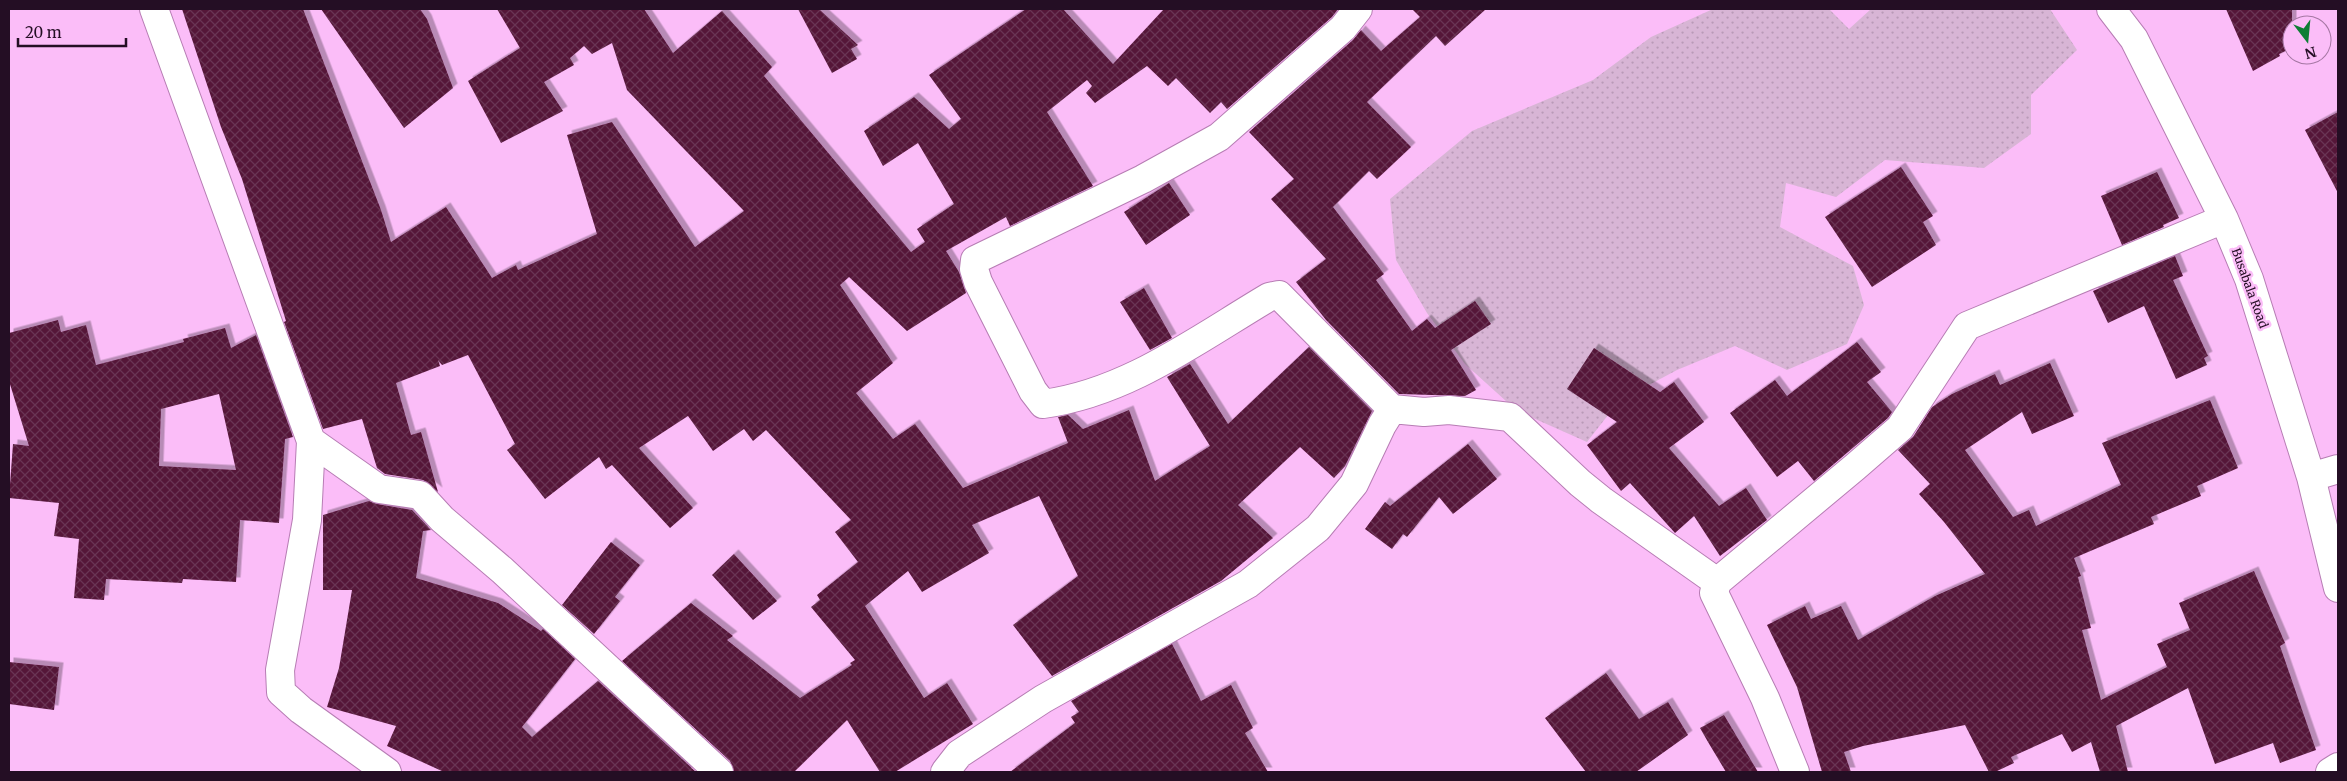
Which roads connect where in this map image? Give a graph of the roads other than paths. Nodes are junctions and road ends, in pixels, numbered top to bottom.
1 (154, 9) edge
2 (1358, 9) edge
3 (2111, 9) edge
4 (2224, 219) junction
5 (1392, 409) junction
6 (311, 441) junction
7 (2338, 469) edge
8 (2310, 477) junction
9 (1717, 582) junction
10 (2338, 588) edge
11 (2338, 767) edge
12 (387, 772) edge
13 (719, 772) edge
14 (945, 772) edge
15 (1795, 772) edge
16 (2330, 772) edge

1 - 6 street
2 - 5 street
3 - 4 street, Busabala Road
4 - 8 street, Busabala Road
4 - 9 street
5 - 9 street
5 - 14 street
6 - 12 street
6 - 13 street
7 - 8 street
8 - 10 street, Busabala Road
9 - 15 street
11 - 16 street

